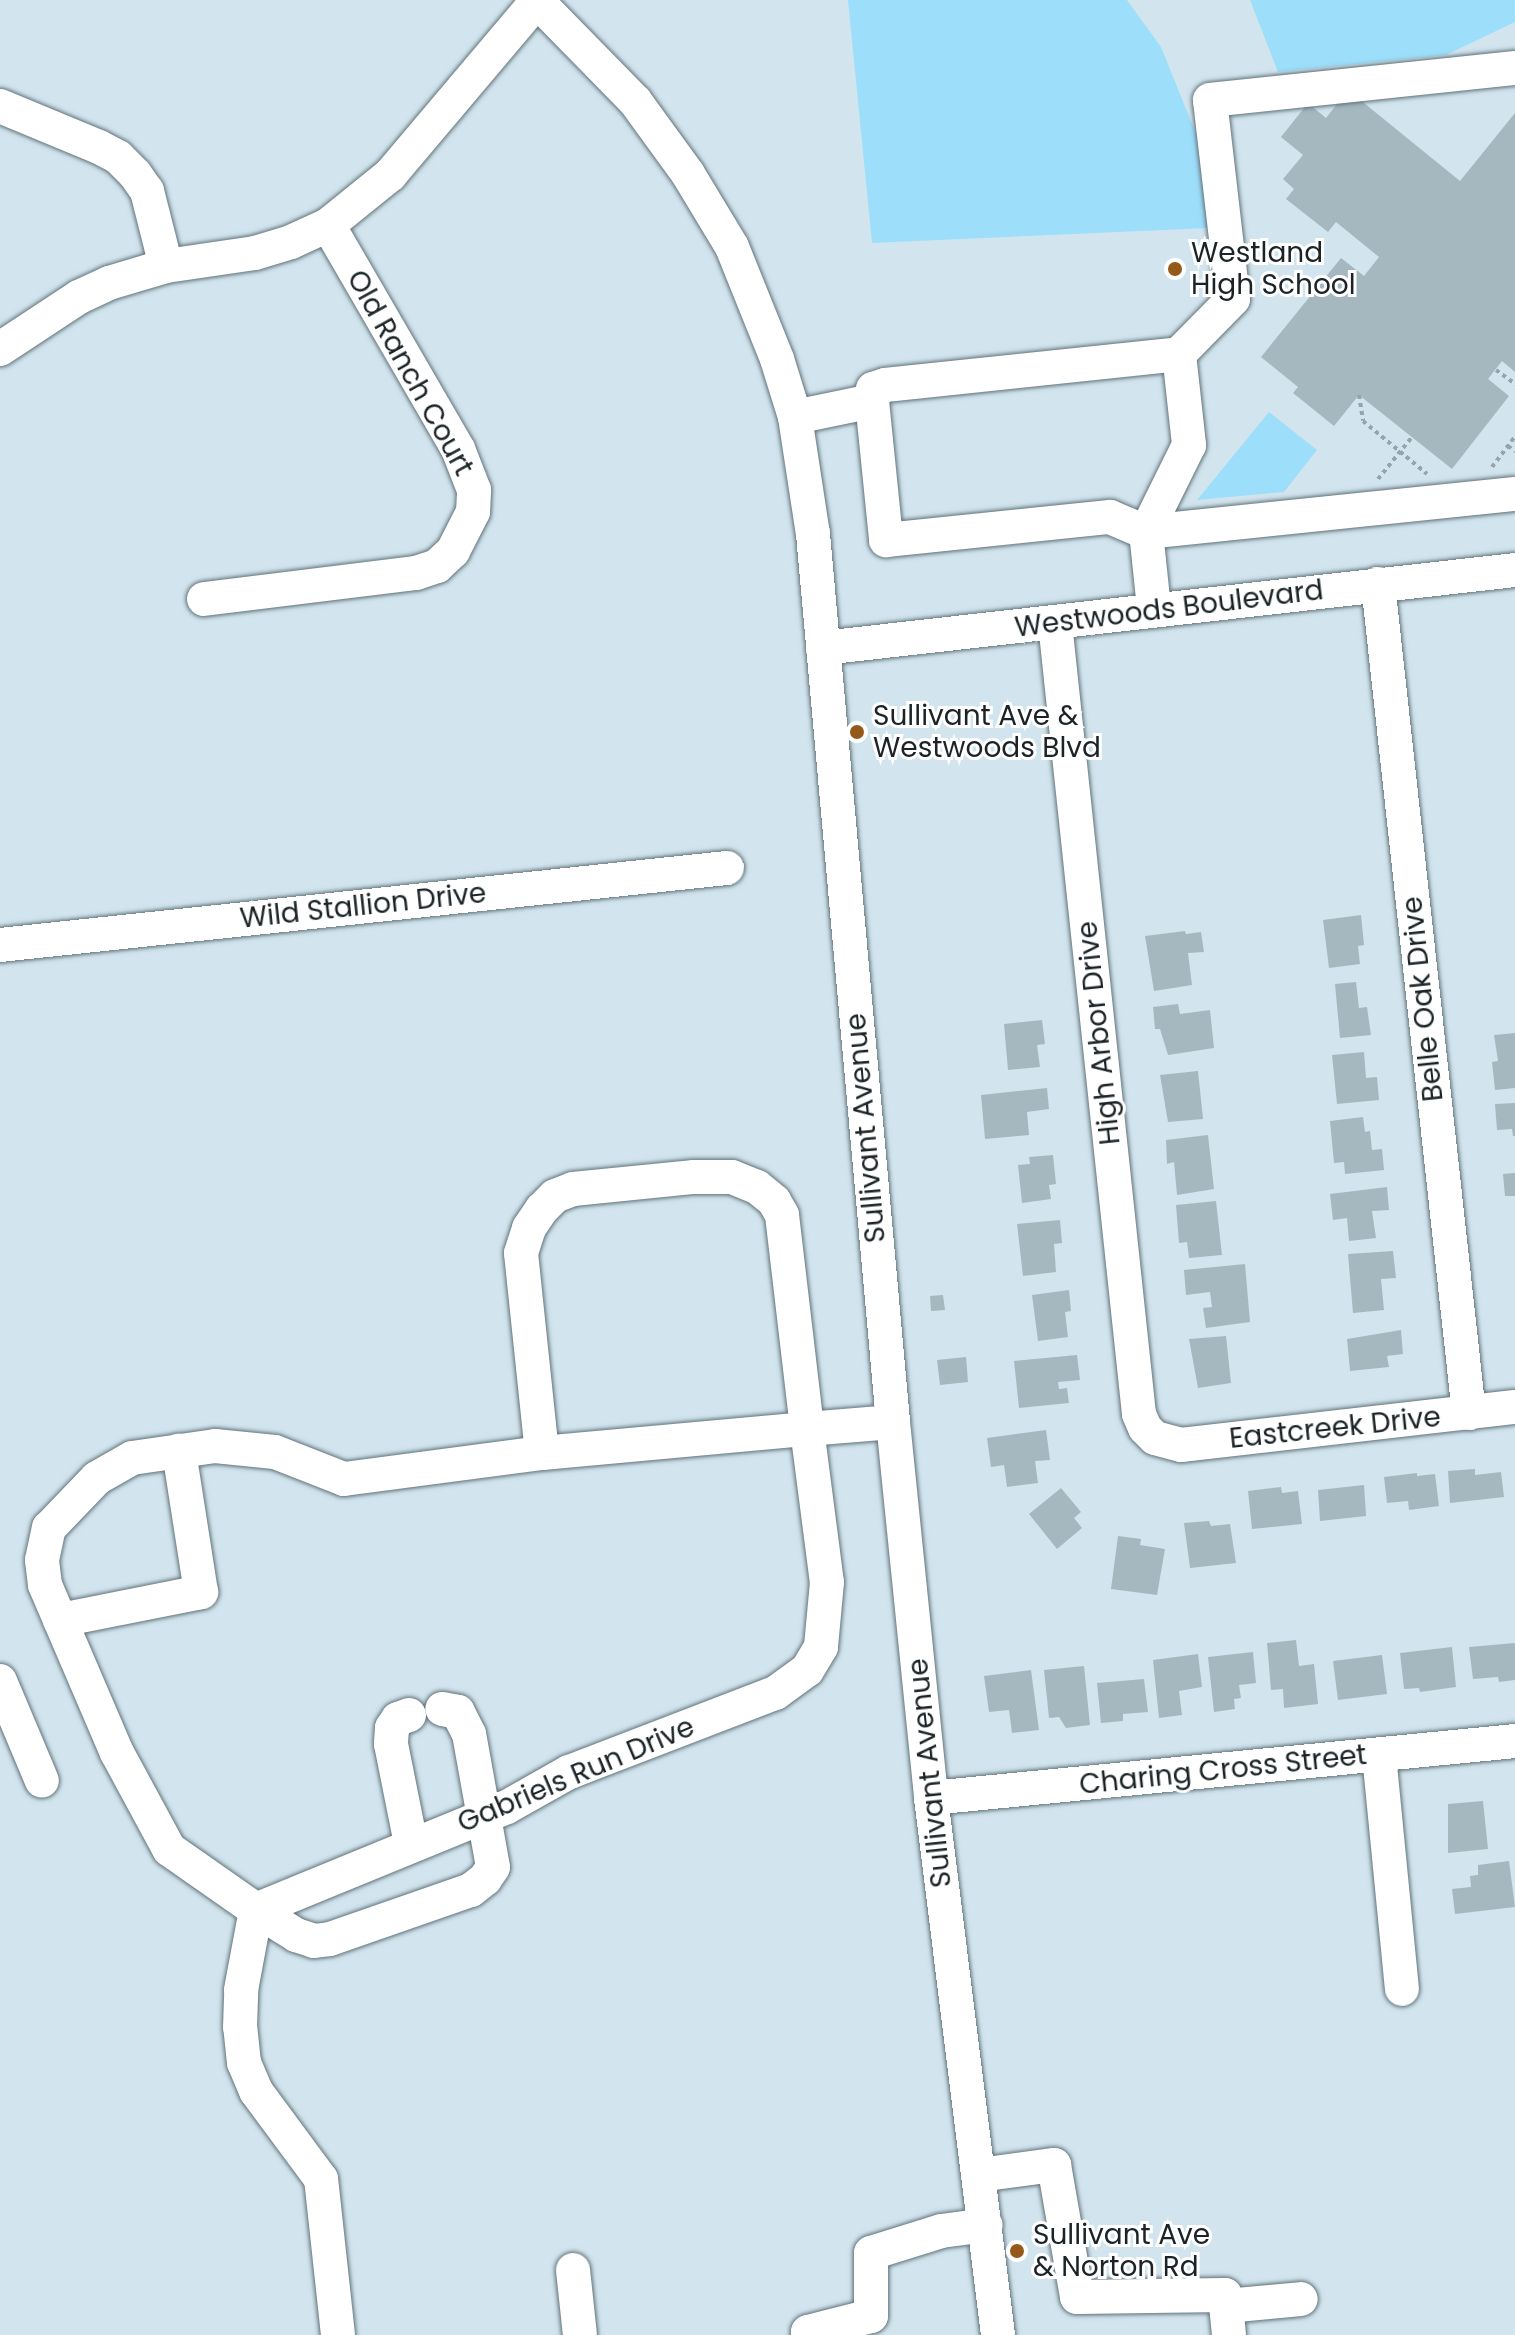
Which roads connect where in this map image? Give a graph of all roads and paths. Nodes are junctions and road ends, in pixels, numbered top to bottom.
1 (537, 0) edge
2 (1515, 68) edge
3 (0, 106) edge
4 (328, 225) junction
5 (166, 266) junction
6 (0, 349) edge
7 (1179, 354) junction
8 (1496, 370) dead end
9 (1515, 384) edge
10 (1359, 395) dead end
11 (872, 401) junction
12 (795, 417) junction
13 (1412, 437) dead end
14 (1515, 437) edge
15 (1508, 446) junction
16 (1515, 451) edge
17 (1400, 452) junction
18 (1429, 476) dead end
19 (1483, 479) dead end
20 (1377, 481) dead end
21 (1515, 494) edge
22 (1146, 532) junction
23 (1515, 570) edge
24 (1378, 584) junction
25 (204, 599) dead end
26 (1154, 608) junction
27 (1055, 623) junction
28 (823, 648) junction
29 (727, 868) dead end
30 (0, 945) edge
31 (1515, 1407) edge
32 (1469, 1413) junction
33 (893, 1422) junction
34 (807, 1429) junction
35 (1155, 1438) joint
36 (179, 1451) junction
37 (542, 1453) junction
38 (60, 1620) junction
39 (0, 1681) edge
40 (442, 1709) dead end
41 (409, 1715) dead end
42 (1515, 1741) edge
43 (1379, 1755) junction
44 (42, 1781) dead end
45 (931, 1798) junction
46 (483, 1816) junction
47 (411, 1844) junction
48 (256, 1910) junction
49 (1402, 1989) dead end
50 (979, 2175) junction
51 (986, 2225) junction
52 (573, 2270) dead end
53 (1301, 2299) dead end
54 (1228, 2321) edge
55 (338, 2335) edge
56 (580, 2335) edge
57 (808, 2335) edge
58 (998, 2335) edge

1 - 4 street
1 - 12 street, Sullivant Avenue
2 - 7 street
3 - 5 street
4 - 5 street
4 - 25 street, Old Ranch Court
5 - 6 street
7 - 11 street
7 - 22 street
8 - 9 path
10 - 17 path
11 - 12 street
11 - 22 street
12 - 28 street, Sullivant Avenue
13 - 17 path
14 - 15 path
15 - 16 path
15 - 19 path
17 - 18 path
17 - 20 path
21 - 22 street
22 - 26 street
23 - 24 street, Westwoods Boulevard
24 - 26 street, Westwoods Boulevard
24 - 32 street, Belle Oak Drive
26 - 27 street, Westwoods Boulevard
27 - 28 street, Westwoods Boulevard
27 - 35 street, High Arbor Drive
28 - 33 street, Sullivant Avenue
29 - 30 street, Wild Stallion Drive
31 - 32 street, Eastcreek Drive
32 - 35 street, Eastcreek Drive
33 - 34 street
33 - 45 street, Sullivant Avenue
34 - 37 street
34 - 37 street, Gabriels Run Drive
34 - 46 street, Gabriels Run Drive
36 - 37 street
36 - 38 street
36 - 38 street
38 - 48 street
39 - 44 street
40 - 46 street
41 - 47 street
42 - 43 street, Charing Cross Street
43 - 45 street, Charing Cross Street
43 - 49 street
45 - 50 street, Sullivant Avenue
46 - 47 street, Gabriels Run Drive
46 - 48 street
47 - 48 street, Gabriels Run Drive
48 - 55 street
50 - 51 street, Sullivant Avenue
50 - 54 street
51 - 57 street
51 - 58 street, Sullivant Avenue
52 - 56 street
53 - 54 street

